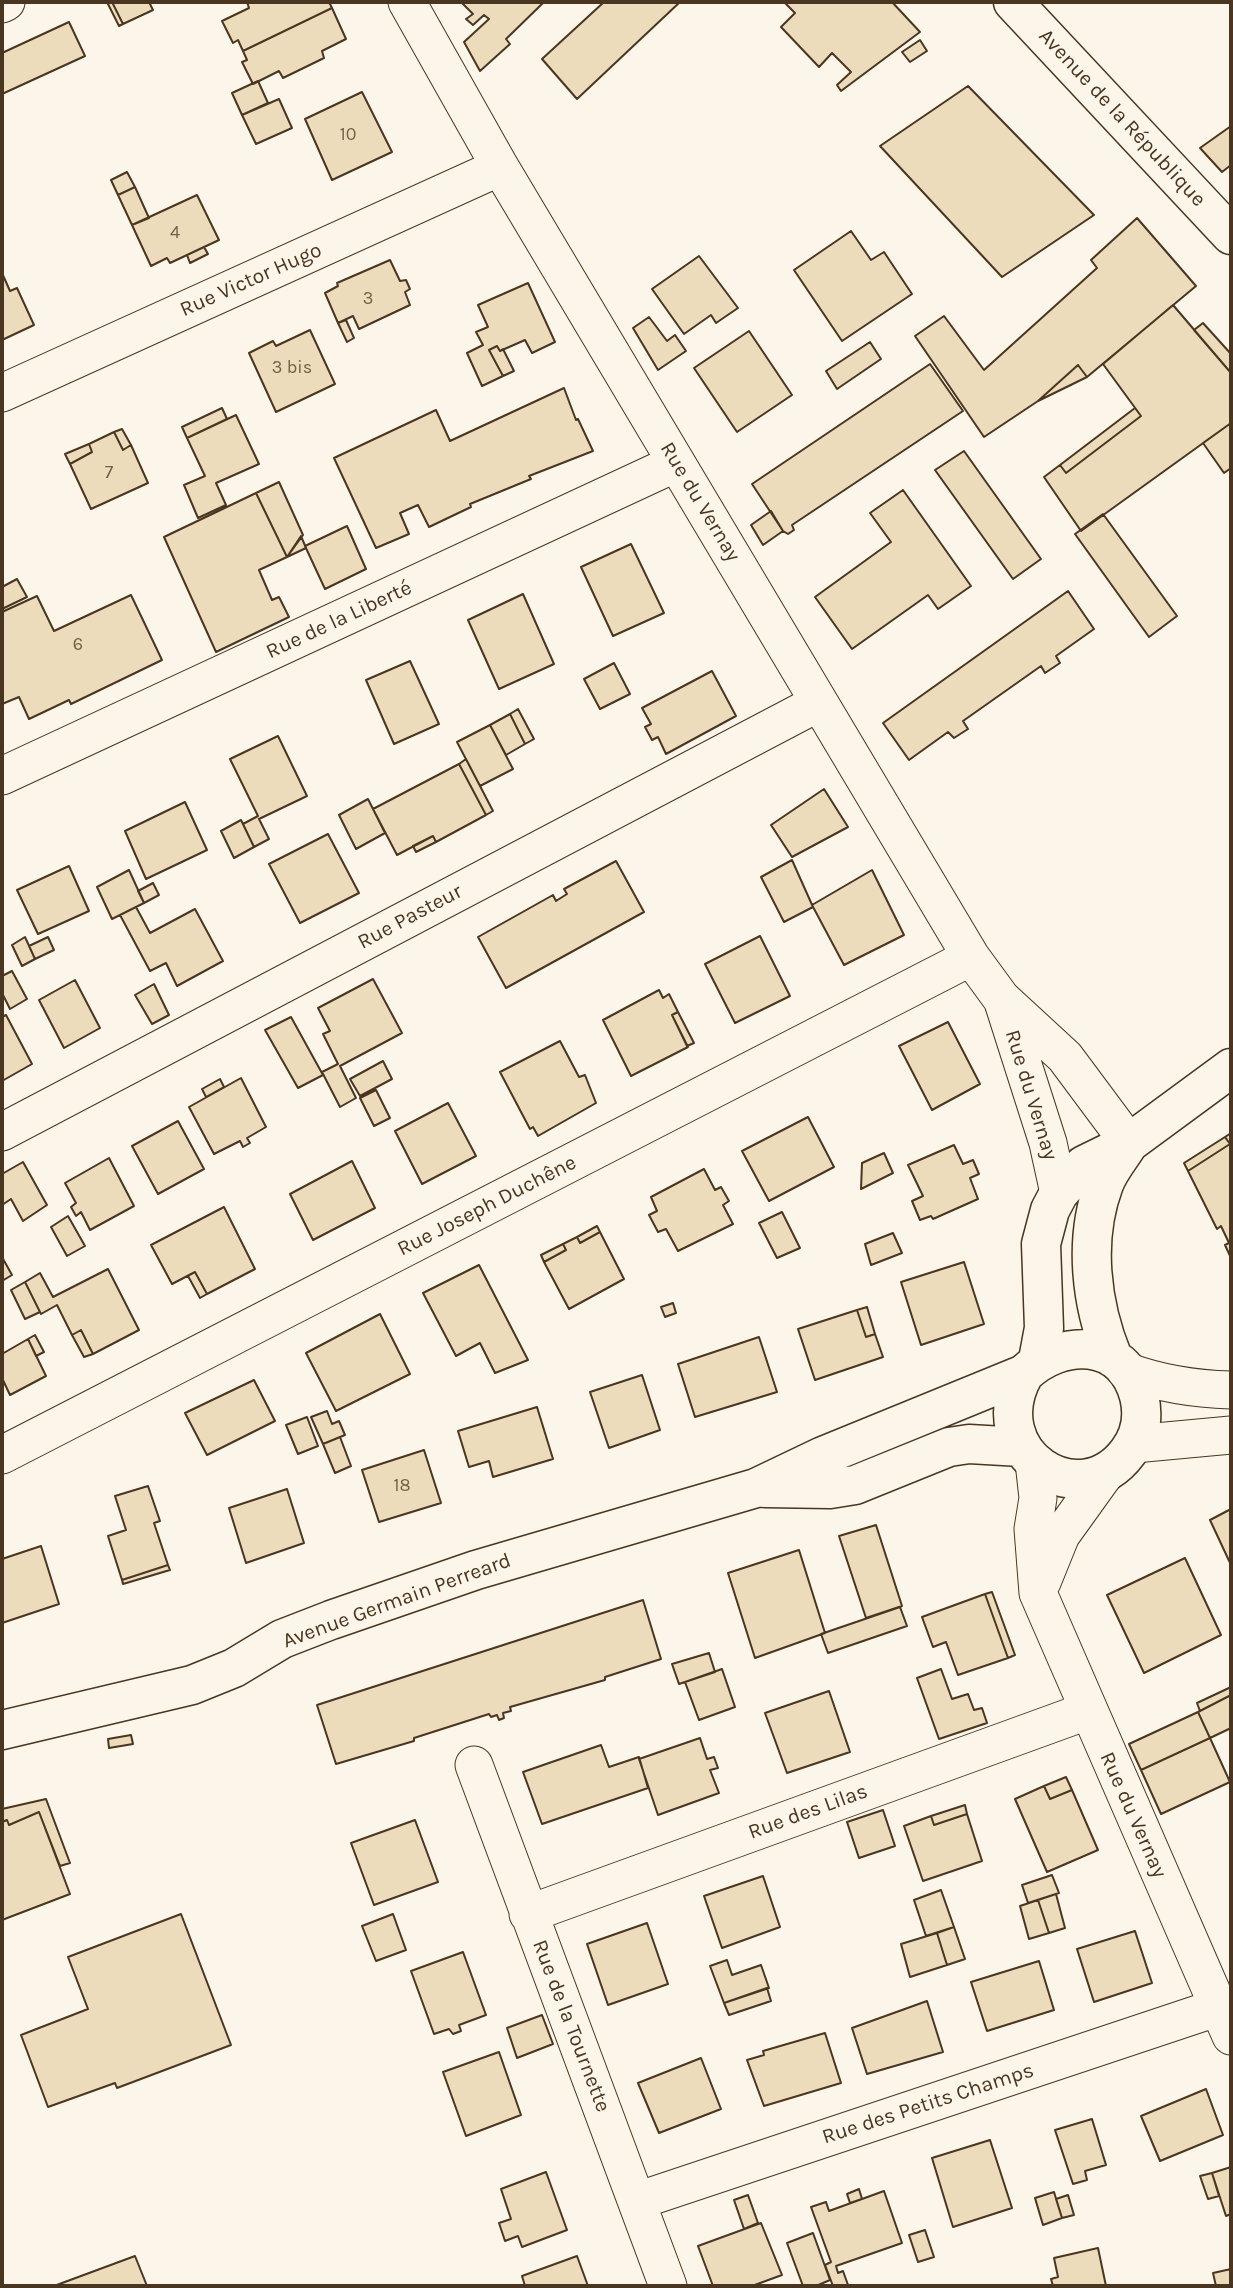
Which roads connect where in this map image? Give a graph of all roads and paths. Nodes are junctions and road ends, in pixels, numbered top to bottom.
1 (407, 2) edge
2 (1013, 2) edge
3 (500, 167) junction
4 (1231, 235) edge
5 (2, 393) edge
6 (677, 463) junction
7 (818, 703) junction
8 (2, 776) edge
9 (971, 957) junction
10 (1001, 998) junction
11 (1231, 1068) edge
12 (2, 1132) edge
13 (1129, 1143) junction
14 (1059, 1193) junction
15 (1119, 1365) junction
16 (1031, 1367) junction
17 (1231, 1390) edge
18 (1231, 1435) edge
19 (1134, 1444) junction
20 (2, 1455) edge
21 (1027, 1455) junction
22 (1107, 1471) junction
23 (756, 1488) junction
24 (1038, 1593) junction
25 (1087, 1711) junction
26 (2, 1730) edge
27 (474, 1765) dead end
28 (528, 1914) junction
29 (1225, 2022) edge
30 (636, 2201) junction
31 (668, 2286) edge

1 - 3 street, Rue du Vernay
2 - 4 main road, Avenue de la République
3 - 5 street, Rue Victor Hugo
3 - 6 street, Rue du Vernay
6 - 7 street, Rue du Vernay
6 - 8 street, Rue de la Liberté
7 - 9 street, Rue du Vernay
7 - 12 street, Rue Pasteur
9 - 10 street, Rue du Vernay
9 - 20 street, Rue Joseph Duchêne
10 - 13 street, Rue du Vernay
10 - 14 street, Rue du Vernay
11 - 13 main road
13 - 14 main road
13 - 15 main road
14 - 16 main road
15 - 16 main road
15 - 17 street
15 - 19 main road
16 - 21 main road
16 - 23 main road, Avenue Germain Perreard
18 - 19 street
19 - 22 main road
21 - 22 main road
21 - 23 main road, Avenue Germain Perreard
21 - 24 street, Rue du Vernay
22 - 24 street
23 - 26 main road, Avenue Germain Perreard
24 - 25 street, Rue du Vernay
25 - 28 street, Rue des Lilas
25 - 29 street, Rue du Vernay
27 - 28 street, Rue de la Tournette
28 - 30 street, Rue de la Tournette
29 - 30 street, Rue des Petits Champs
30 - 31 street, Rue de la Tournette

